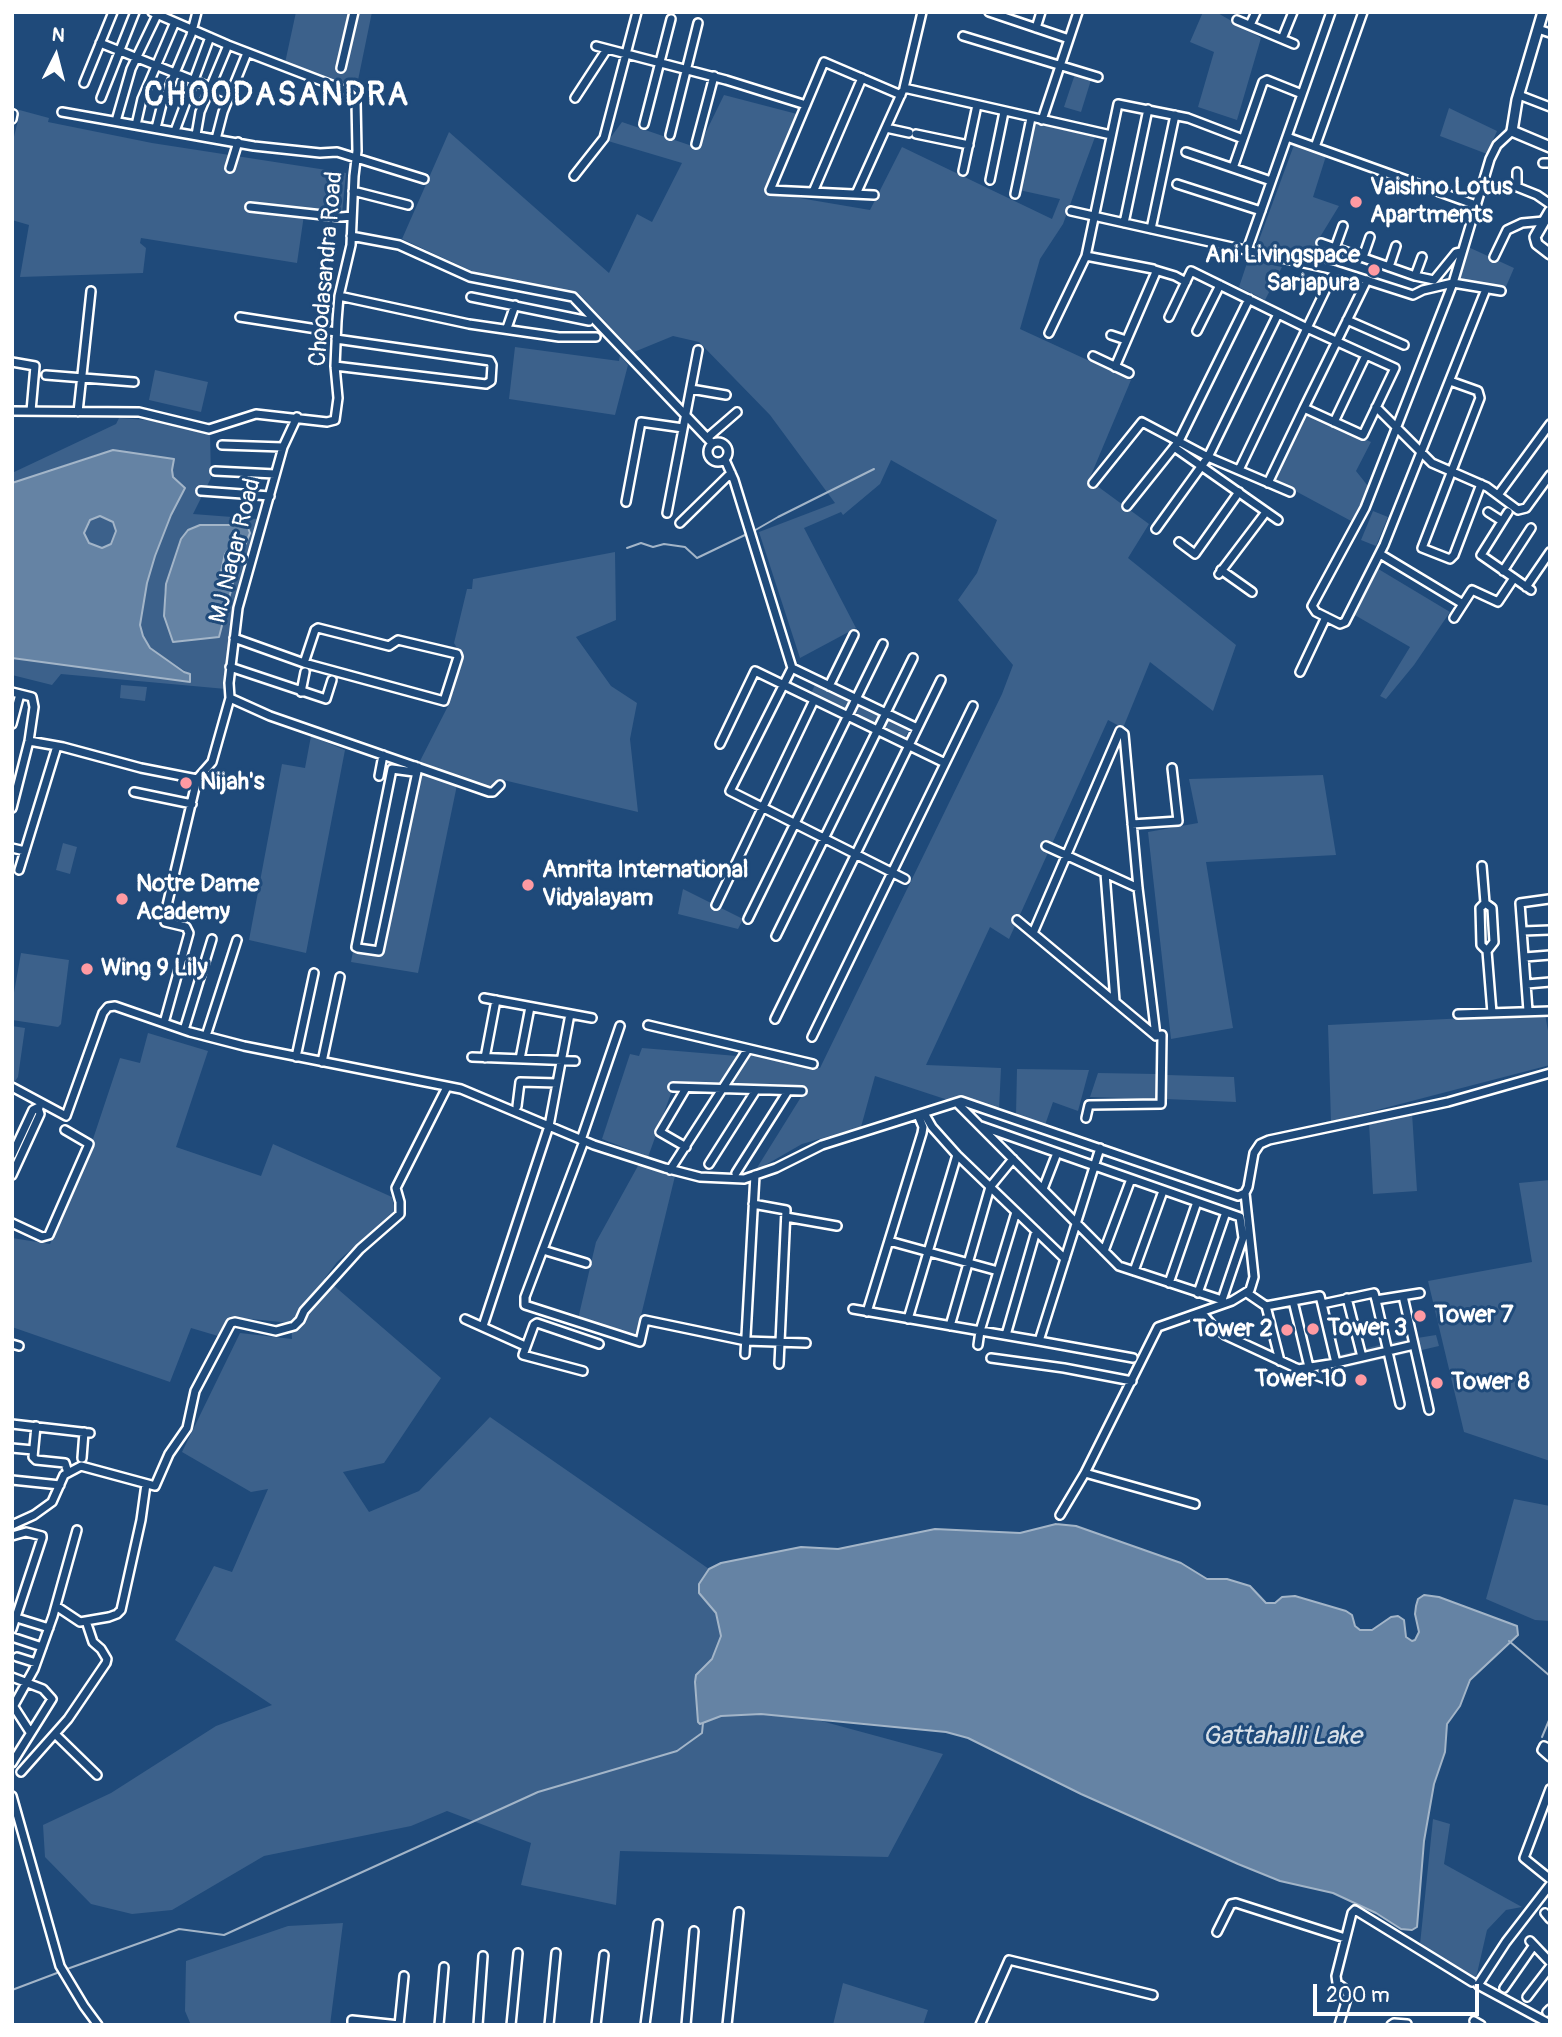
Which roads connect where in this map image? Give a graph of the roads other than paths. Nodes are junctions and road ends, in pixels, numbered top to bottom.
1 (113, 12) edge
2 (135, 12) edge
3 (197, 12) edge
4 (354, 12) edge
5 (637, 12) edge
6 (922, 12) edge
7 (989, 12) edge
8 (1041, 12) edge
9 (1078, 12) edge
10 (1256, 12) edge
11 (1293, 12) edge
12 (1331, 12) edge
13 (1363, 12) edge
14 (155, 13) edge
15 (1006, 15) edge
16 (1545, 15) edge
17 (671, 19) dead end
18 (1237, 20) dead end
19 (175, 22) junction
20 (698, 23) dead end
21 (1250, 25) junction
22 (1036, 28) junction
23 (193, 29) junction
24 (1538, 29) junction
25 (1550, 33) edge
26 (963, 36) dead end
27 (210, 37) junction
28 (1069, 39) junction
29 (1282, 39) junction
30 (100, 43) junction
31 (1294, 44) dead end
32 (228, 46) junction
33 (596, 46) dead end
34 (607, 48) junction
35 (119, 51) junction
36 (247, 53) junction
37 (626, 54) junction
38 (137, 58) junction
39 (660, 62) junction
40 (155, 66) junction
41 (1060, 66) junction
42 (341, 68) dead end
43 (686, 69) junction
44 (176, 74) junction
45 (713, 76) junction
46 (1098, 77) dead end
47 (862, 78) junction
48 (194, 82) junction
49 (84, 83) dead end
50 (211, 87) junction
51 (902, 91) junction
52 (1302, 94) junction
53 (230, 95) junction
54 (1519, 95) junction
55 (575, 97) dead end
56 (101, 98) dead end
57 (806, 105) junction
58 (977, 105) junction
59 (1550, 107) edge
60 (1148, 109) junction
61 (62, 112) dead end
62 (1004, 112) junction
63 (1175, 115) junction
64 (1031, 118) junction
65 (1042, 120) junction
66 (116, 121) junction
67 (644, 124) dead end
68 (136, 125) junction
69 (156, 128) junction
70 (886, 128) junction
71 (175, 131) junction
72 (1512, 131) junction
73 (196, 135) junction
74 (670, 135) dead end
75 (1111, 135) junction
76 (1287, 137) junction
77 (216, 139) junction
78 (1243, 139) junction
79 (238, 142) junction
80 (696, 144) dead end
81 (968, 145) junction
82 (1315, 147) junction
83 (1550, 147) edge
84 (1186, 152) dead end
85 (355, 157) junction
86 (230, 168) dead end
87 (1233, 168) junction
88 (963, 171) dead end
89 (1517, 172) dead end
90 (574, 176) dead end
91 (424, 179) dead end
92 (990, 180) dead end
93 (1271, 181) junction
94 (1177, 184) dead end
95 (353, 191) junction
96 (813, 192) junction
97 (856, 194) junction
98 (1015, 194) dead end
99 (874, 195) dead end
100 (408, 205) dead end
101 (1476, 205) junction
102 (250, 207) dead end
103 (1071, 211) dead end
104 (1261, 211) junction
105 (1548, 212) edge
106 (352, 216) junction
107 (1094, 216) junction
108 (1124, 223) junction
109 (1343, 226) dead end
110 (1151, 229) junction
111 (351, 236) junction
112 (1370, 237) dead end
113 (1321, 243) dead end
114 (1396, 246) dead end
115 (1335, 248) junction
116 (1247, 250) junction
117 (1461, 252) junction
118 (1550, 254) edge
119 (1086, 256) junction
120 (1363, 257) junction
121 (1422, 257) dead end
122 (1494, 257) dead end
123 (1389, 267) junction
124 (1155, 270) junction
125 (1335, 270) junction
126 (1415, 276) junction
127 (1367, 281) junction
128 (1186, 282) junction
129 (1453, 284) junction
130 (1220, 285) junction
131 (1486, 289) junction
132 (91, 291) dead end
133 (1502, 291) dead end
134 (339, 296) junction
135 (471, 297) dead end
136 (1249, 299) junction
137 (515, 305) junction
138 (1278, 314) junction
139 (240, 317) dead end
140 (1169, 317) dead end
141 (1347, 320) junction
142 (589, 321) dead end
143 (507, 328) junction
144 (1307, 328) junction
145 (1198, 331) dead end
146 (1049, 333) dead end
147 (336, 335) junction
148 (1111, 335) dead end
149 (596, 337) dead end
150 (1126, 340) junction
151 (1336, 342) junction
152 (1404, 345) dead end
153 (698, 351) dead end
154 (1366, 355) junction
155 (1093, 356) dead end
156 (12, 362) edge
157 (335, 366) junction
158 (1115, 367) junction
159 (1129, 373) dead end
160 (46, 375) dead end
161 (81, 379) junction
162 (1450, 381) junction
163 (134, 382) dead end
164 (691, 389) junction
165 (726, 395) dead end
166 (1376, 407) junction
167 (31, 408) junction
168 (1304, 408) junction
169 (12, 411) edge
170 (737, 411) dead end
171 (78, 412) junction
172 (686, 416) junction
173 (298, 417) junction
174 (1334, 422) junction
175 (1550, 424) edge
176 (683, 428) junction
177 (1397, 428) junction
178 (710, 441) junction
179 (1176, 444) junction
180 (222, 445) dead end
181 (283, 447) junction
182 (1422, 452) junction
183 (1208, 457) junction
184 (725, 460) junction
185 (1201, 466) junction
186 (1238, 470) junction
187 (215, 471) dead end
188 (1451, 471) junction
189 (731, 472) junction
190 (275, 474) junction
191 (1550, 475) edge
192 (1093, 483) dead end
193 (1268, 483) junction
194 (1481, 484) junction
195 (201, 491) dead end
196 (1239, 492) junction
197 (1290, 492) dead end
198 (1498, 495) junction
199 (270, 496) junction
200 (626, 502) dead end
201 (1127, 506) dead end
202 (1266, 512) junction
203 (1488, 512) dead end
204 (1508, 512) dead end
205 (667, 513) dead end
206 (1278, 520) dead end
207 (1502, 521) junction
208 (680, 523) dead end
209 (1531, 528) dead end
210 (1156, 529) dead end
211 (1179, 542) dead end
212 (1550, 552) edge
213 (1380, 554) junction
214 (1503, 570) junction
215 (1514, 578) junction
216 (1252, 592) dead end
217 (1463, 604) junction
218 (1326, 617) junction
219 (1454, 618) dead end
220 (853, 635) dead end
221 (234, 638) junction
222 (883, 644) dead end
223 (913, 658) dead end
224 (304, 663) junction
225 (230, 667) junction
226 (792, 668) junction
227 (1300, 671) dead end
228 (305, 672) dead end
229 (332, 680) dead end
230 (941, 680) dead end
231 (783, 685) junction
232 (828, 686) junction
233 (301, 692) junction
234 (16, 693) edge
235 (230, 698) junction
236 (856, 699) junction
237 (814, 700) junction
238 (973, 706) dead end
239 (886, 713) junction
240 (848, 716) junction
241 (12, 724) edge
242 (917, 728) junction
243 (877, 730) junction
244 (29, 741) junction
245 (720, 744) dead end
246 (909, 745) junction
247 (57, 746) junction
248 (383, 755) junction
249 (946, 763) junction
250 (1171, 768) dead end
251 (416, 769) junction
252 (379, 776) dead end
253 (197, 779) junction
254 (500, 785) dead end
255 (134, 792) dead end
256 (192, 804) junction
257 (763, 807) junction
258 (12, 808) edge
259 (795, 823) junction
260 (1132, 824) junction
261 (824, 838) junction
262 (1046, 846) dead end
263 (12, 848) edge
264 (25, 851) junction
265 (856, 854) junction
266 (1066, 855) junction
267 (1482, 866) dead end
268 (19, 870) dead end
269 (892, 872) junction
270 (1105, 873) junction
271 (905, 878) dead end
272 (1138, 888) junction
273 (1549, 899) edge
274 (1485, 903) junction
275 (716, 905) dead end
276 (748, 919) dead end
277 (1017, 920) dead end
278 (1550, 930) edge
279 (1523, 931) junction
280 (1033, 933) junction
281 (776, 936) dead end
282 (212, 939) dead end
283 (237, 940) dead end
284 (1488, 951) junction
285 (1550, 955) edge
286 (1525, 957) junction
287 (314, 973) dead end
288 (340, 976) dead end
289 (1550, 982) edge
290 (1527, 984) junction
291 (484, 998) dead end
292 (496, 1000) junction
293 (1115, 1002) junction
294 (530, 1006) junction
295 (1528, 1011) junction
296 (1550, 1011) edge
297 (1492, 1013) junction
298 (570, 1014) junction
299 (1458, 1014) dead end
300 (592, 1018) dead end
301 (775, 1019) dead end
302 (164, 1023) junction
303 (648, 1025) dead end
304 (620, 1026) dead end
305 (184, 1030) junction
306 (206, 1036) junction
307 (1156, 1036) junction
308 (812, 1037) dead end
309 (748, 1049) junction
310 (296, 1057) junction
311 (472, 1057) dead end
312 (485, 1058) junction
313 (520, 1059) junction
314 (561, 1061) junction
315 (575, 1061) dead end
316 (322, 1062) junction
317 (813, 1064) dead end
318 (1550, 1073) edge
319 (557, 1083) junction
320 (12, 1087) edge
321 (447, 1087) junction
322 (673, 1087) dead end
323 (686, 1087) junction
324 (722, 1088) junction
325 (756, 1090) junction
326 (788, 1091) junction
327 (802, 1091) dead end
328 (959, 1105) dead end
329 (39, 1106) junction
330 (517, 1106) dead end
331 (921, 1114) junction
332 (1086, 1118) dead end
333 (549, 1126) junction
334 (981, 1126) junction
335 (65, 1130) dead end
336 (583, 1140) junction
337 (686, 1147) junction
338 (1100, 1149) junction
339 (1057, 1153) junction
340 (12, 1155) edge
341 (957, 1155) junction
342 (1013, 1159) junction
343 (709, 1164) dead end
344 (1094, 1167) junction
345 (670, 1170) junction
346 (736, 1173) dead end
347 (12, 1175) edge
348 (755, 1175) junction
349 (1131, 1180) junction
350 (990, 1187) junction
351 (1043, 1189) junction
352 (1163, 1191) junction
353 (1245, 1193) junction
354 (1197, 1202) junction
355 (753, 1204) junction
356 (1016, 1212) junction
357 (1226, 1212) junction
358 (786, 1217) junction
359 (12, 1223) edge
360 (1077, 1224) junction
361 (837, 1226) dead end
362 (1036, 1231) junction
363 (889, 1241) junction
364 (543, 1250) junction
365 (1104, 1251) junction
366 (928, 1252) junction
367 (1065, 1259) junction
368 (586, 1263) dead end
369 (968, 1263) junction
370 (998, 1271) junction
371 (1134, 1271) junction
372 (1169, 1283) junction
373 (1198, 1293) junction
374 (1420, 1293) dead end
375 (1249, 1295) junction
376 (1403, 1296) junction
377 (1347, 1298) junction
378 (1376, 1300) junction
379 (1293, 1301) junction
380 (1322, 1304) junction
381 (1266, 1306) junction
382 (853, 1309) dead end
383 (867, 1312) junction
384 (1201, 1312) junction
385 (465, 1319) dead end
386 (908, 1319) junction
387 (483, 1326) junction
388 (950, 1326) junction
389 (980, 1331) junction
390 (1006, 1335) junction
391 (746, 1340) junction
392 (1039, 1341) junction
393 (780, 1342) junction
394 (806, 1343) dead end
395 (599, 1344) dead end
396 (978, 1345) dead end
397 (1414, 1345) junction
398 (526, 1346) junction
399 (1387, 1352) junction
400 (745, 1354) dead end
401 (1362, 1357) junction
402 (1133, 1358) dead end
403 (991, 1359) dead end
404 (1280, 1361) junction
405 (1336, 1363) junction
406 (779, 1364) dead end
407 (1309, 1367) junction
408 (1298, 1369) junction
409 (583, 1371) dead end
410 (1132, 1381) junction
411 (1331, 1381) dead end
412 (1400, 1404) dead end
413 (1429, 1410) dead end
414 (12, 1424) edge
415 (36, 1426) junction
416 (12, 1448) edge
417 (33, 1450) junction
418 (82, 1458) dead end
419 (68, 1473) junction
420 (1085, 1473) junction
421 (12, 1480) edge
422 (146, 1484) junction
423 (60, 1485) junction
424 (1195, 1504) dead end
425 (1060, 1515) dead end
426 (22, 1521) junction
427 (12, 1525) edge
428 (77, 1530) dead end
429 (26, 1532) junction
430 (12, 1536) edge
431 (56, 1606) junction
432 (20, 1619) dead end
433 (86, 1621) junction
434 (49, 1628) junction
435 (12, 1629) edge
436 (12, 1637) edge
437 (42, 1647) junction
438 (18, 1657) dead end
439 (36, 1663) junction
440 (12, 1677) edge
441 (26, 1683) junction
442 (13, 1705) edge
443 (30, 1732) junction
444 (55, 1734) junction
445 (1550, 1749) edge
446 (1550, 1757) edge
447 (12, 1763) edge
448 (20, 1772) dead end
449 (97, 1775) dead end
450 (1550, 1790) edge
451 (12, 1796) edge
452 (1550, 1878) edge
453 (1550, 1885) edge
454 (739, 1912) dead end
455 (658, 1924) dead end
456 (694, 1931) dead end
457 (1217, 1932) dead end
458 (1345, 1938) junction
459 (518, 1953) dead end
460 (556, 1953) dead end
461 (604, 1955) dead end
462 (484, 1956) dead end
463 (1550, 1965) edge
464 (444, 1967) dead end
465 (404, 1976) dead end
466 (1472, 1982) dead end
467 (1504, 1988) dead end
468 (1153, 1995) dead end
469 (1528, 1997) dead end
470 (1534, 2015) junction
471 (1340, 2024) edge
472 (1407, 2024) edge
473 (1550, 2024) edge
474 (98, 2025) edge
475 (352, 2025) edge
476 (399, 2025) edge
477 (439, 2025) edge
478 (478, 2025) edge
479 (511, 2025) edge
480 (549, 2025) edge
481 (596, 2025) edge
482 (645, 2025) edge
483 (686, 2025) edge
484 (727, 2025) edge
485 (980, 2025) edge
486 (1391, 2025) edge
487 (1528, 2025) edge

1 - 30 street
2 - 35 street
3 - 23 street
4 - 42 street
5 - 37 street
6 - 51 street
7 - 15 street
8 - 22 street
9 - 28 street
10 - 21 street
11 - 29 street
12 - 52 street
13 - 82 street
14 - 19 street, Choodasandra Road
14 - 38 street
15 - 22 street
16 - 24 main road
17 - 39 street
18 - 21 street
19 - 23 street, Choodasandra Road
19 - 40 street
20 - 43 street
21 - 29 street
22 - 28 street
23 - 27 street, Choodasandra Road
23 - 44 street
24 - 25 street
24 - 54 main road
26 - 41 street
27 - 32 street, Choodasandra Road
27 - 48 street
28 - 41 street
29 - 31 street
30 - 35 street
30 - 49 street
32 - 36 street, Choodasandra Road
32 - 50 street
33 - 34 street
34 - 37 street
34 - 55 street
35 - 38 street
35 - 56 street
36 - 53 street
36 - 85 street, Choodasandra Road
37 - 39 street
37 - 90 street
38 - 40 street
38 - 66 street
39 - 43 street
39 - 67 street
40 - 44 street
40 - 68 street
41 - 46 street
41 - 65 street
43 - 45 street
43 - 74 street
44 - 48 street
44 - 69 street
45 - 57 street
45 - 80 street
47 - 51 street
47 - 57 street
47 - 96 street
48 - 50 street
48 - 71 street
50 - 53 street
50 - 73 street
51 - 58 street
51 - 70 street
52 - 76 street
52 - 78 street
53 - 77 street
54 - 59 street
54 - 72 main road
57 - 96 street
58 - 62 street
58 - 81 street
60 - 63 street
60 - 75 street
60 - 108 street
61 - 66 street
62 - 64 street
62 - 92 street
63 - 78 street
63 - 110 street
64 - 65 street
64 - 98 street
65 - 75 street
66 - 68 street
68 - 69 street
69 - 71 street
70 - 81 street
70 - 97 street
71 - 73 street
72 - 83 main road
72 - 101 street
73 - 77 street
75 - 107 street
76 - 82 street
76 - 93 street
77 - 79 street
78 - 87 street
79 - 85 street
79 - 86 street
81 - 88 street
82 - 101 street
84 - 87 street
85 - 91 street
85 - 95 street, Choodasandra Road
87 - 93 street
89 - 105 street
93 - 104 street
94 - 104 street
95 - 100 street
95 - 106 street, Choodasandra Road
96 - 97 street
97 - 99 street
101 - 117 street
102 - 106 street
103 - 107 street
104 - 116 street
105 - 118 main road
105 - 122 street
106 - 111 street, Choodasandra Road
107 - 108 street
107 - 119 street
108 - 110 street
109 - 115 street
110 - 116 street
111 - 134 street, Choodasandra Road
111 - 172 street
112 - 120 street
113 - 115 street
114 - 123 street
115 - 120 street
116 - 125 street
117 - 126 street
117 - 129 street
119 - 124 street
119 - 146 street
120 - 123 street
121 - 126 street
123 - 126 street
124 - 128 street
124 - 150 street
125 - 127 street
125 - 144 street
127 - 129 street
127 - 141 street
128 - 130 street
128 - 140 street
129 - 131 street
129 - 177 street
130 - 136 street
130 - 145 street
131 - 133 street
131 - 162 street
132 - 161 street
134 - 143 street
134 - 147 street, Choodasandra Road
135 - 137 street
136 - 138 street
136 - 179 street
137 - 142 street
137 - 143 street
138 - 144 street
138 - 183 street
139 - 147 street
141 - 151 street
141 - 152 street
143 - 149 street
144 - 151 street
144 - 186 street
147 - 157 street, Choodasandra Road
147 - 157 street
148 - 150 street
150 - 158 street
151 - 154 street
151 - 168 street
153 - 164 street
154 - 166 street
154 - 174 street
155 - 158 street
156 - 167 street
157 - 173 street, Choodasandra Road
158 - 159 street
160 - 161 street
161 - 163 street
161 - 171 street
162 - 182 street
162 - 188 street
164 - 165 street
164 - 172 street
166 - 174 street
166 - 177 street
167 - 169 street, Choodasandra Road
167 - 171 street, Choodasandra Road
168 - 174 street
168 - 193 street
170 - 178 street
171 - 173 street, Choodasandra Road
172 - 176 street
172 - 178 street
173 - 181 street, MJ Nagar Road
175 - 198 street
176 - 200 street
176 - 205 street
177 - 182 street
177 - 218 street
178 - 184 street
178 - 184 street
179 - 183 street
179 - 185 street
179 - 192 street
179 - 201 street
180 - 181 street
181 - 190 street, MJ Nagar Road
182 - 188 street
182 - 213 street
183 - 185 street
183 - 186 street
184 - 189 street
185 - 196 street
185 - 210 street
186 - 193 street
187 - 190 street
188 - 194 street
188 - 194 street
189 - 208 street
189 - 226 street
190 - 199 street, MJ Nagar Road
191 - 198 street
193 - 197 street
194 - 198 street
195 - 199 street
196 - 202 street
196 - 211 street
199 - 221 street, MJ Nagar Road
202 - 206 street
202 - 216 street
203 - 207 street
204 - 207 street
207 - 214 street
209 - 214 street
212 - 215 street
213 - 217 street
213 - 218 street
214 - 215 street
215 - 217 street
217 - 219 street
218 - 227 street
220 - 232 street
221 - 224 street
221 - 225 street, MJ Nagar Road
222 - 236 street
223 - 239 street
224 - 224 street
225 - 233 street
225 - 235 street, MJ Nagar Road
226 - 231 street
226 - 232 street
228 - 233 street
229 - 233 street
230 - 242 street
231 - 237 street
231 - 245 street
231 - 257 street
232 - 236 street
234 - 241 street
234 - 244 street
235 - 248 street
235 - 253 street, MJ Nagar Road
236 - 239 street
236 - 240 street
237 - 240 street
237 - 257 street
238 - 249 street
239 - 242 street
239 - 243 street
240 - 243 street
240 - 259 street
242 - 246 street
243 - 246 street
243 - 261 street
244 - 247 street
244 - 258 street
246 - 249 street
246 - 265 street
247 - 253 street
247 - 264 street
248 - 251 street
248 - 252 street
249 - 269 street
250 - 260 street
251 - 251 street
251 - 254 street
253 - 256 street
255 - 256 street
256 - 302 street
257 - 259 street
257 - 275 street
259 - 261 street
259 - 276 street
260 - 266 street
260 - 272 street
261 - 265 street
261 - 281 street
262 - 266 street
263 - 264 street
264 - 268 street
265 - 269 street
265 - 301 street
266 - 270 street
266 - 280 street
267 - 274 street
269 - 271 street
269 - 308 street
270 - 272 street
270 - 293 street
272 - 307 street
273 - 279 street
274 - 284 street
274 - 284 street
277 - 280 street
278 - 279 street
279 - 286 street
280 - 293 street
282 - 305 street
283 - 306 street
284 - 297 street
285 - 286 street
286 - 290 street
287 - 310 street
288 - 316 street
289 - 290 street
290 - 295 street
291 - 292 street
292 - 294 street
292 - 312 street
293 - 307 street
294 - 298 street
294 - 313 street
295 - 296 street
295 - 297 street
297 - 299 street
298 - 300 street
298 - 314 street
302 - 305 street
302 - 329 street
303 - 309 street
304 - 336 street
305 - 306 street
306 - 310 street
307 - 332 street
309 - 317 street
309 - 324 street
310 - 316 street
311 - 312 street
312 - 313 street
313 - 314 street
314 - 315 street
314 - 319 street
316 - 321 street
318 - 353 street
319 - 330 street
319 - 333 street
320 - 329 street
321 - 333 street
321 - 422 street
322 - 323 street
323 - 324 street
323 - 337 street
324 - 325 street
324 - 337 street
325 - 326 street
325 - 343 street
326 - 327 street
326 - 346 street
328 - 334 street
329 - 340 street
329 - 347 street
331 - 338 street
331 - 341 street
331 - 348 street
331 - 363 street
333 - 336 street
333 - 387 street
334 - 339 street
334 - 342 street
335 - 359 street
336 - 345 street
336 - 364 street
337 - 345 street
338 - 344 street
338 - 353 street
339 - 344 street
339 - 351 street
341 - 350 street
341 - 366 street
342 - 350 street
342 - 351 street
344 - 349 street
344 - 360 street
345 - 348 street
348 - 355 street
349 - 352 street
349 - 365 street
350 - 356 street
350 - 369 street
351 - 360 street
352 - 354 street
352 - 371 street
353 - 375 street
354 - 357 street
354 - 372 street
355 - 358 street
355 - 391 street
356 - 362 street
356 - 370 street
357 - 373 street
357 - 373 street
358 - 361 street
358 - 393 street
360 - 365 street
360 - 367 street
362 - 367 street
362 - 390 street
363 - 366 street
363 - 383 street
364 - 368 street
364 - 391 street
365 - 371 street
366 - 369 street
366 - 386 street
367 - 392 street
369 - 370 street
369 - 388 street
370 - 389 street
371 - 372 street
372 - 373 street
374 - 376 street
375 - 381 street
375 - 384 street
376 - 378 street
376 - 397 street
377 - 378 street
377 - 380 street
377 - 401 street
378 - 399 street
379 - 380 street
379 - 381 street
379 - 407 street
380 - 405 street
381 - 404 street
382 - 383 street
383 - 386 street
384 - 404 street
384 - 410 street
385 - 387 street
386 - 388 street
387 - 398 street
388 - 389 street
389 - 390 street
389 - 396 street
390 - 392 street
391 - 393 street
391 - 400 street
392 - 402 street
393 - 394 street
393 - 406 street
395 - 398 street
397 - 399 street
397 - 413 street
398 - 409 street
399 - 401 street
399 - 412 street
401 - 405 street
403 - 410 street
404 - 408 street
405 - 407 street
407 - 408 street
408 - 411 street
410 - 420 street
414 - 415 street
415 - 417 street
415 - 418 street
416 - 417 street
417 - 419 street
419 - 422 street
419 - 423 street
420 - 424 street
420 - 425 street
421 - 423 street
422 - 433 street
423 - 426 street
426 - 427 street
426 - 429 street
428 - 431 street
429 - 430 street
429 - 435 street
431 - 433 street
431 - 434 street
432 - 434 street
433 - 444 street
434 - 437 street
436 - 437 street
437 - 439 street
438 - 439 street
439 - 441 street
440 - 441 street
441 - 442 street
441 - 443 street
442 - 443 street
443 - 447 street
444 - 448 street
444 - 449 street
445 - 446 street
450 - 452 street
451 - 474 street
453 - 470 street
454 - 484 street
455 - 482 street
456 - 483 street
457 - 458 street
458 - 466 street
458 - 471 street
459 - 479 street
460 - 480 street
461 - 481 street
462 - 478 street
463 - 467 street
463 - 469 street
464 - 477 street
465 - 476 street
468 - 485 street
470 - 473 street
470 - 487 street
472 - 486 street
475 - 476 street

